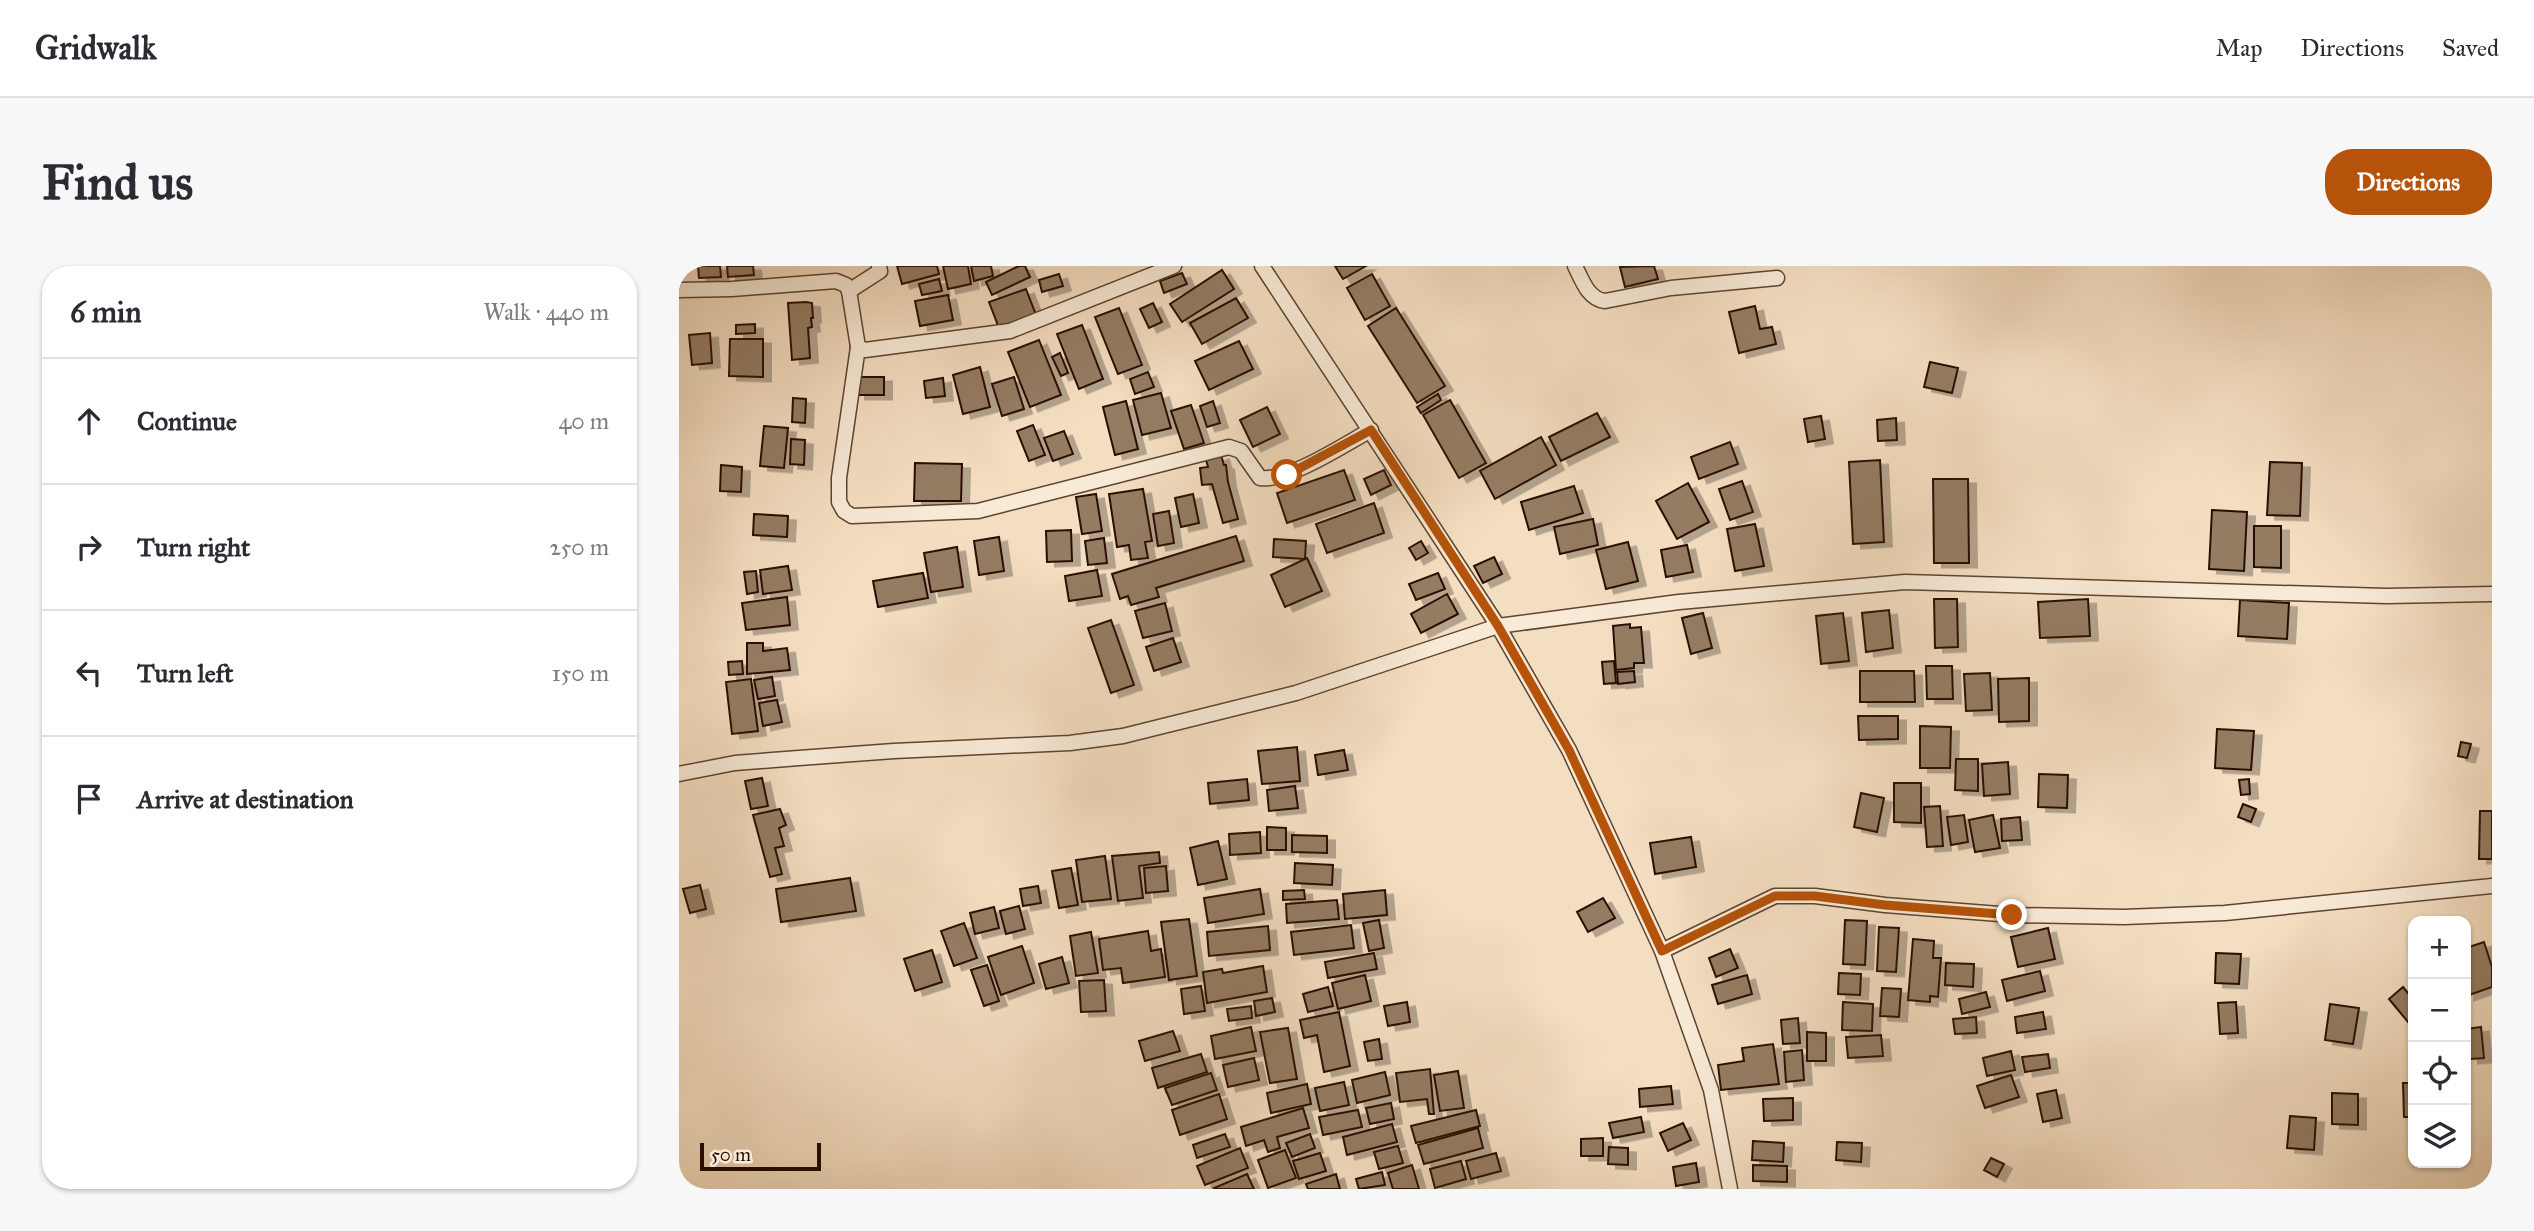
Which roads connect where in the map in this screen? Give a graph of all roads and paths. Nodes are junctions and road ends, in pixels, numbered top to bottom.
1 (880, 266) edge
2 (1174, 266) edge
3 (1262, 266) edge
4 (1575, 266) edge
5 (1777, 278) dead end
6 (679, 290) edge
7 (849, 291) junction
8 (858, 347) junction
9 (1371, 430) junction
10 (2492, 594) edge
11 (1498, 626) junction
12 (679, 774) edge
13 (2492, 886) edge
14 (1662, 951) junction
15 (1730, 1189) edge

1 - 7 street
2 - 8 street
3 - 9 street
4 - 5 street
6 - 7 street
7 - 8 street
8 - 9 street
9 - 11 street
10 - 11 street
11 - 12 street
11 - 14 street
13 - 14 street
14 - 15 street

